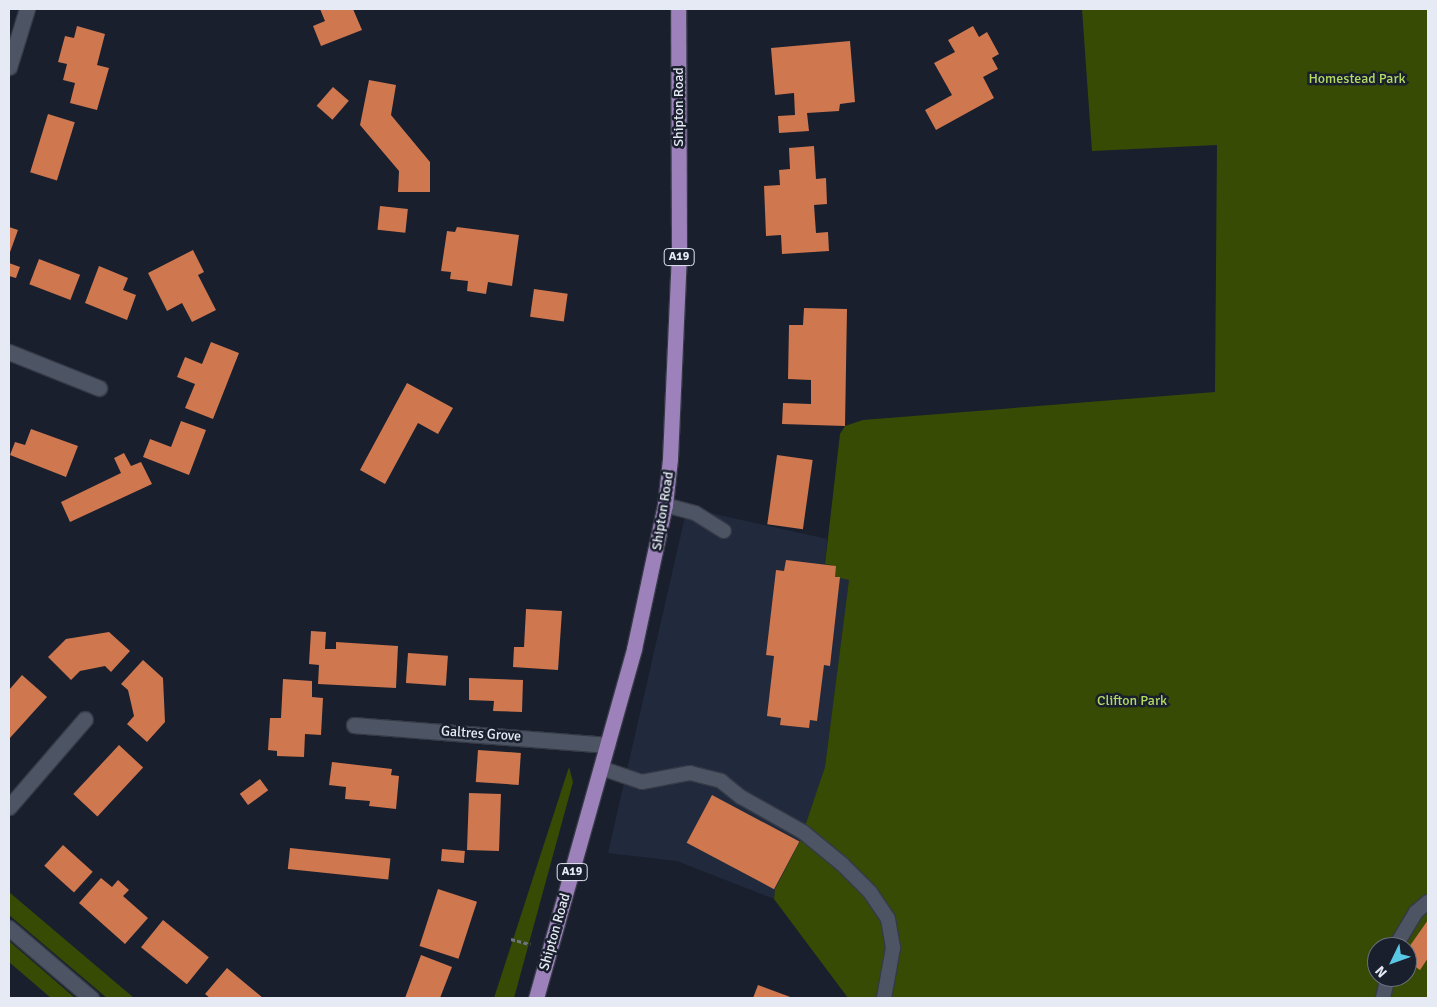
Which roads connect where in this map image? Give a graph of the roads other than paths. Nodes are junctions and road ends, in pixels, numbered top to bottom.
1 (28, 9) edge
2 (678, 9) edge
3 (9, 67) edge
4 (9, 352) edge
5 (99, 388) dead end
6 (665, 505) junction
7 (724, 531) dead end
8 (85, 719) dead end
9 (354, 725) dead end
10 (607, 745) junction
11 (601, 768) junction
12 (9, 807) edge
13 (1428, 902) edge
14 (9, 928) edge
15 (1401, 937) edge
16 (91, 998) edge
17 (536, 998) edge
18 (884, 998) edge

1 - 3 street
2 - 6 main road, Shipton Road / A19
4 - 5 street
6 - 7 lane
6 - 10 main road, Shipton Road / A19
8 - 12 street
9 - 10 street, Galtres Grove
10 - 11 main road, Shipton Road / A19
11 - 17 main road, Shipton Road / A19
11 - 18 lane
13 - 15 lane
14 - 16 street

